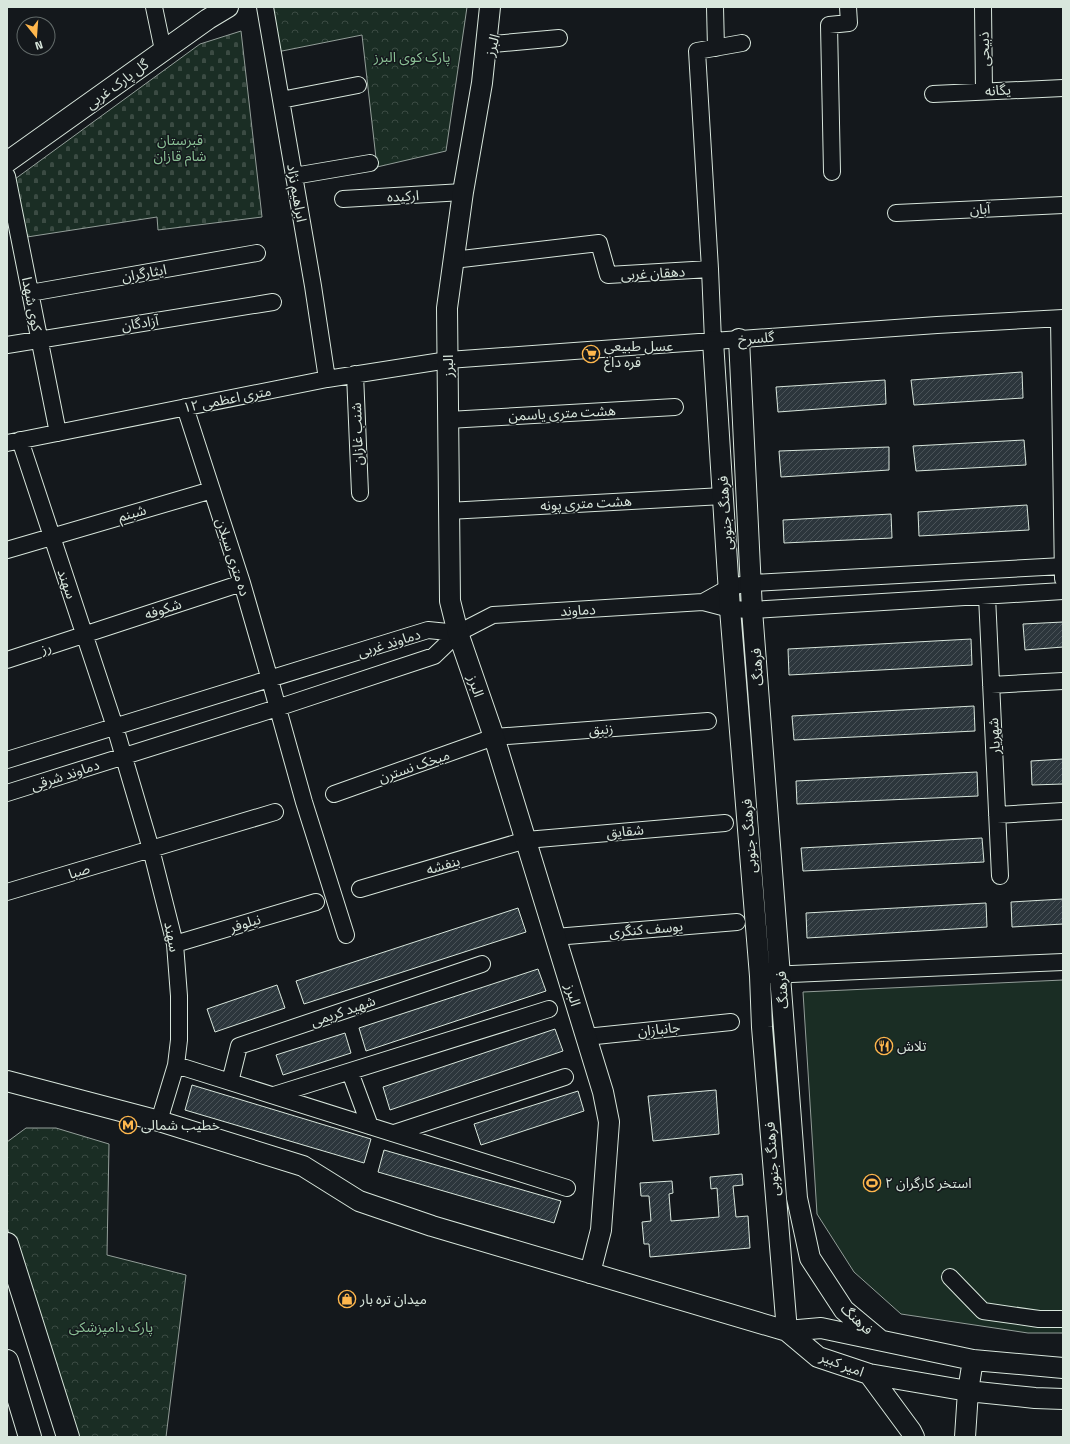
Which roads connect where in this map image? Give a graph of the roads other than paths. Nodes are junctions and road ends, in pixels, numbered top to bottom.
1 (154, 7) edge
2 (228, 7) edge
3 (265, 7) edge
4 (490, 7) edge
5 (503, 7) edge
6 (715, 7) edge
7 (848, 7) edge
8 (983, 7) edge
9 (559, 38) dead end
10 (742, 43) dead end
11 (492, 44) junction
12 (716, 48) junction
13 (164, 50) junction
14 (482, 84) junction
15 (358, 85) dead end
16 (1063, 88) edge
17 (984, 91) junction
18 (933, 94) dead end
19 (281, 100) junction
20 (7, 162) edge
21 (370, 163) dead end
22 (832, 172) dead end
23 (7, 176) edge
24 (294, 176) junction
25 (463, 192) junction
26 (343, 199) dead end
27 (1063, 205) edge
28 (896, 213) dead end
29 (257, 253) dead end
30 (454, 260) junction
31 (710, 270) junction
32 (30, 293) junction
33 (273, 302) dead end
34 (1061, 318) edge
35 (39, 340) junction
36 (739, 340) junction
37 (713, 341) junction
38 (7, 345) edge
39 (448, 360) junction
40 (355, 374) junction
41 (327, 379) junction
42 (185, 407) junction
43 (675, 407) dead end
44 (448, 420) junction
45 (58, 433) junction
46 (14, 442) edge
47 (212, 490) junction
48 (360, 493) dead end
49 (723, 496) junction
50 (448, 511) junction
51 (51, 537) junction
52 (7, 550) edge
53 (1063, 570) edge
54 (242, 583) junction
55 (751, 584) junction
56 (730, 587) junction
57 (1063, 591) edge
58 (987, 596) junction
59 (703, 602) junction
60 (730, 609) junction
61 (752, 610) junction
62 (458, 633) junction
63 (84, 635) junction
64 (7, 660) edge
65 (270, 680) junction
66 (1063, 681) edge
67 (991, 685) junction
68 (277, 708) junction
69 (708, 721) dead end
70 (115, 727) junction
71 (494, 738) junction
72 (123, 756) junction
73 (7, 760) edge
74 (7, 793) edge
75 (334, 794) dead end
76 (1063, 811) edge
77 (276, 812) dead end
78 (997, 815) junction
79 (725, 823) dead end
80 (526, 840) junction
81 (151, 849) junction
82 (1000, 876) dead end
83 (360, 889) dead end
84 (7, 892) edge
85 (316, 902) dead end
86 (737, 922) dead end
87 (346, 935) dead end
88 (555, 937) junction
89 (175, 944) junction
90 (1063, 962) edge
91 (482, 964) dead end
92 (781, 975) junction
93 (760, 976) junction
94 (549, 1009) dead end
95 (731, 1022) dead end
96 (586, 1037) junction
97 (176, 1065) junction
98 (350, 1072) junction
99 (566, 1077) dead end
100 (7, 1081) edge
101 (230, 1082) junction
102 (274, 1096) junction
103 (159, 1120) junction
104 (370, 1126) junction
105 (394, 1133) junction
106 (567, 1188) dead end
107 (7, 1244) edge
108 (590, 1273) junction
109 (950, 1278) dead end
110 (7, 1283) edge
111 (1063, 1319) edge
112 (787, 1331) junction
113 (881, 1341) junction
114 (973, 1360) junction
115 (7, 1361) edge
116 (1063, 1368) edge
117 (869, 1374) junction
118 (7, 1387) edge
119 (968, 1391) junction
120 (1063, 1398) edge
121 (22, 1437) edge
122 (30, 1437) edge
123 (54, 1437) edge
124 (68, 1437) edge
125 (914, 1437) edge
126 (965, 1437) edge

1 - 13 street
2 - 13 main road, گل پارک غربی
3 - 19 street, ابراهیم نژاد
4 - 14 main road, البرز
5 - 11 main road, البرز
6 - 12 street
7 - 22 street
8 - 17 street, ذبیحی
9 - 11 street
10 - 12 street
11 - 14 main road, البرز
12 - 31 street
13 - 20 main road, گل پارک غربی
14 - 25 main road, البرز
15 - 19 street
16 - 17 street, یگانه
17 - 18 street, یگانه
19 - 24 street, ابراهیم نژاد
21 - 24 street
23 - 32 street, کوی شهدا
24 - 41 street, ابراهیم نژاد
25 - 26 street, ارکیده
25 - 30 main road, البرز
27 - 28 street, آبان
29 - 32 street, ایثارگران
30 - 31 street, دهقان غربی
30 - 39 main road, البرز
31 - 37 street
32 - 35 street, کوی شهدا
33 - 35 street, آزادگان
34 - 36 street, گلسرخ
34 - 53 street
35 - 38 street, آزادگان
35 - 45 street, کوی شهدا
36 - 37 street, گلسرخ
36 - 55 main road, فرهنگ
37 - 39 street, گلسرخ
37 - 49 main road, فرهنگ جنوبی
39 - 40 street, ۱۲ متری اعظمی
39 - 44 main road, البرز
40 - 41 street, ۱۲ متری اعظمی
40 - 48 street, شنب غازان
41 - 42 street, ۱۲ متری اعظمی
42 - 45 street, ۱۲ متری اعظمی
42 - 47 street, ده متری سبلان
43 - 44 street, هشت متری یاسمن
44 - 50 main road, البرز
45 - 46 street, ۱۲ متری اعظمی
46 - 51 street, سهند
47 - 51 street, شبنم
47 - 54 street, ده متری سبلان
49 - 50 street, هشت متری پونه
49 - 56 main road, فرهنگ جنوبی
50 - 62 main road, البرز
51 - 52 street
51 - 63 street, سهند
53 - 55 street
54 - 63 street, شکوفه
54 - 65 street, ده متری سبلان
55 - 56 street
55 - 61 main road, فرهنگ
56 - 59 street
56 - 60 main road, فرهنگ جنوبی
57 - 58 street
58 - 61 street
58 - 67 street, شهریار
59 - 60 street
59 - 62 street, دماوند
60 - 61 street
60 - 93 main road, فرهنگ جنوبی
61 - 92 main road, فرهنگ
62 - 65 street, دماوند غربی
62 - 68 street, دماوند غربی
62 - 71 main road, البرز
63 - 64 street, رز
63 - 70 street, سهند
65 - 68 street, ده متری سبلان
65 - 70 street, دماوند غربی
66 - 67 street
67 - 78 street, شهریار
68 - 72 street, دماوند غربی
68 - 87 street, ده متری سبلان
69 - 71 street, زنبق
70 - 72 street, سهند
70 - 73 street
71 - 75 street, میخک نسترن
71 - 80 main road, البرز
72 - 74 street, دماوند شرقی
72 - 81 street, سهند
76 - 78 street
77 - 81 street
78 - 82 street, شهریار
79 - 80 street, شقایق
80 - 83 street, بنفشه
80 - 88 main road, البرز
81 - 84 street, صبا
81 - 89 street, سهند
85 - 89 street, نیلوفر
86 - 88 street, یوسف کنگری
88 - 96 main road, البرز
89 - 97 street, سهند
90 - 92 street
91 - 101 street, شهید کریمی
92 - 93 street
92 - 113 main road, فرهنگ
93 - 112 main road, فرهنگ جنوبی
94 - 98 street
95 - 96 street, جانبازان
96 - 108 main road, البرز
97 - 101 street
97 - 103 street, سهند
98 - 102 street
98 - 104 street
99 - 105 street
100 - 103 main road
101 - 102 street
102 - 104 street
103 - 108 main road
104 - 105 street
105 - 106 street
107 - 124 highway
108 - 112 main road
109 - 111 street
110 - 123 highway
112 - 113 main road, امیر کبیر
112 - 117 main road, امیر کبیر
113 - 114 main road, امیر کبیر
114 - 116 main road, امیر کبیر
114 - 119 main road
115 - 122 highway
117 - 119 main road, امیر کبیر
117 - 125 main road
118 - 121 highway
119 - 120 main road, امیر کبیر
119 - 126 main road

